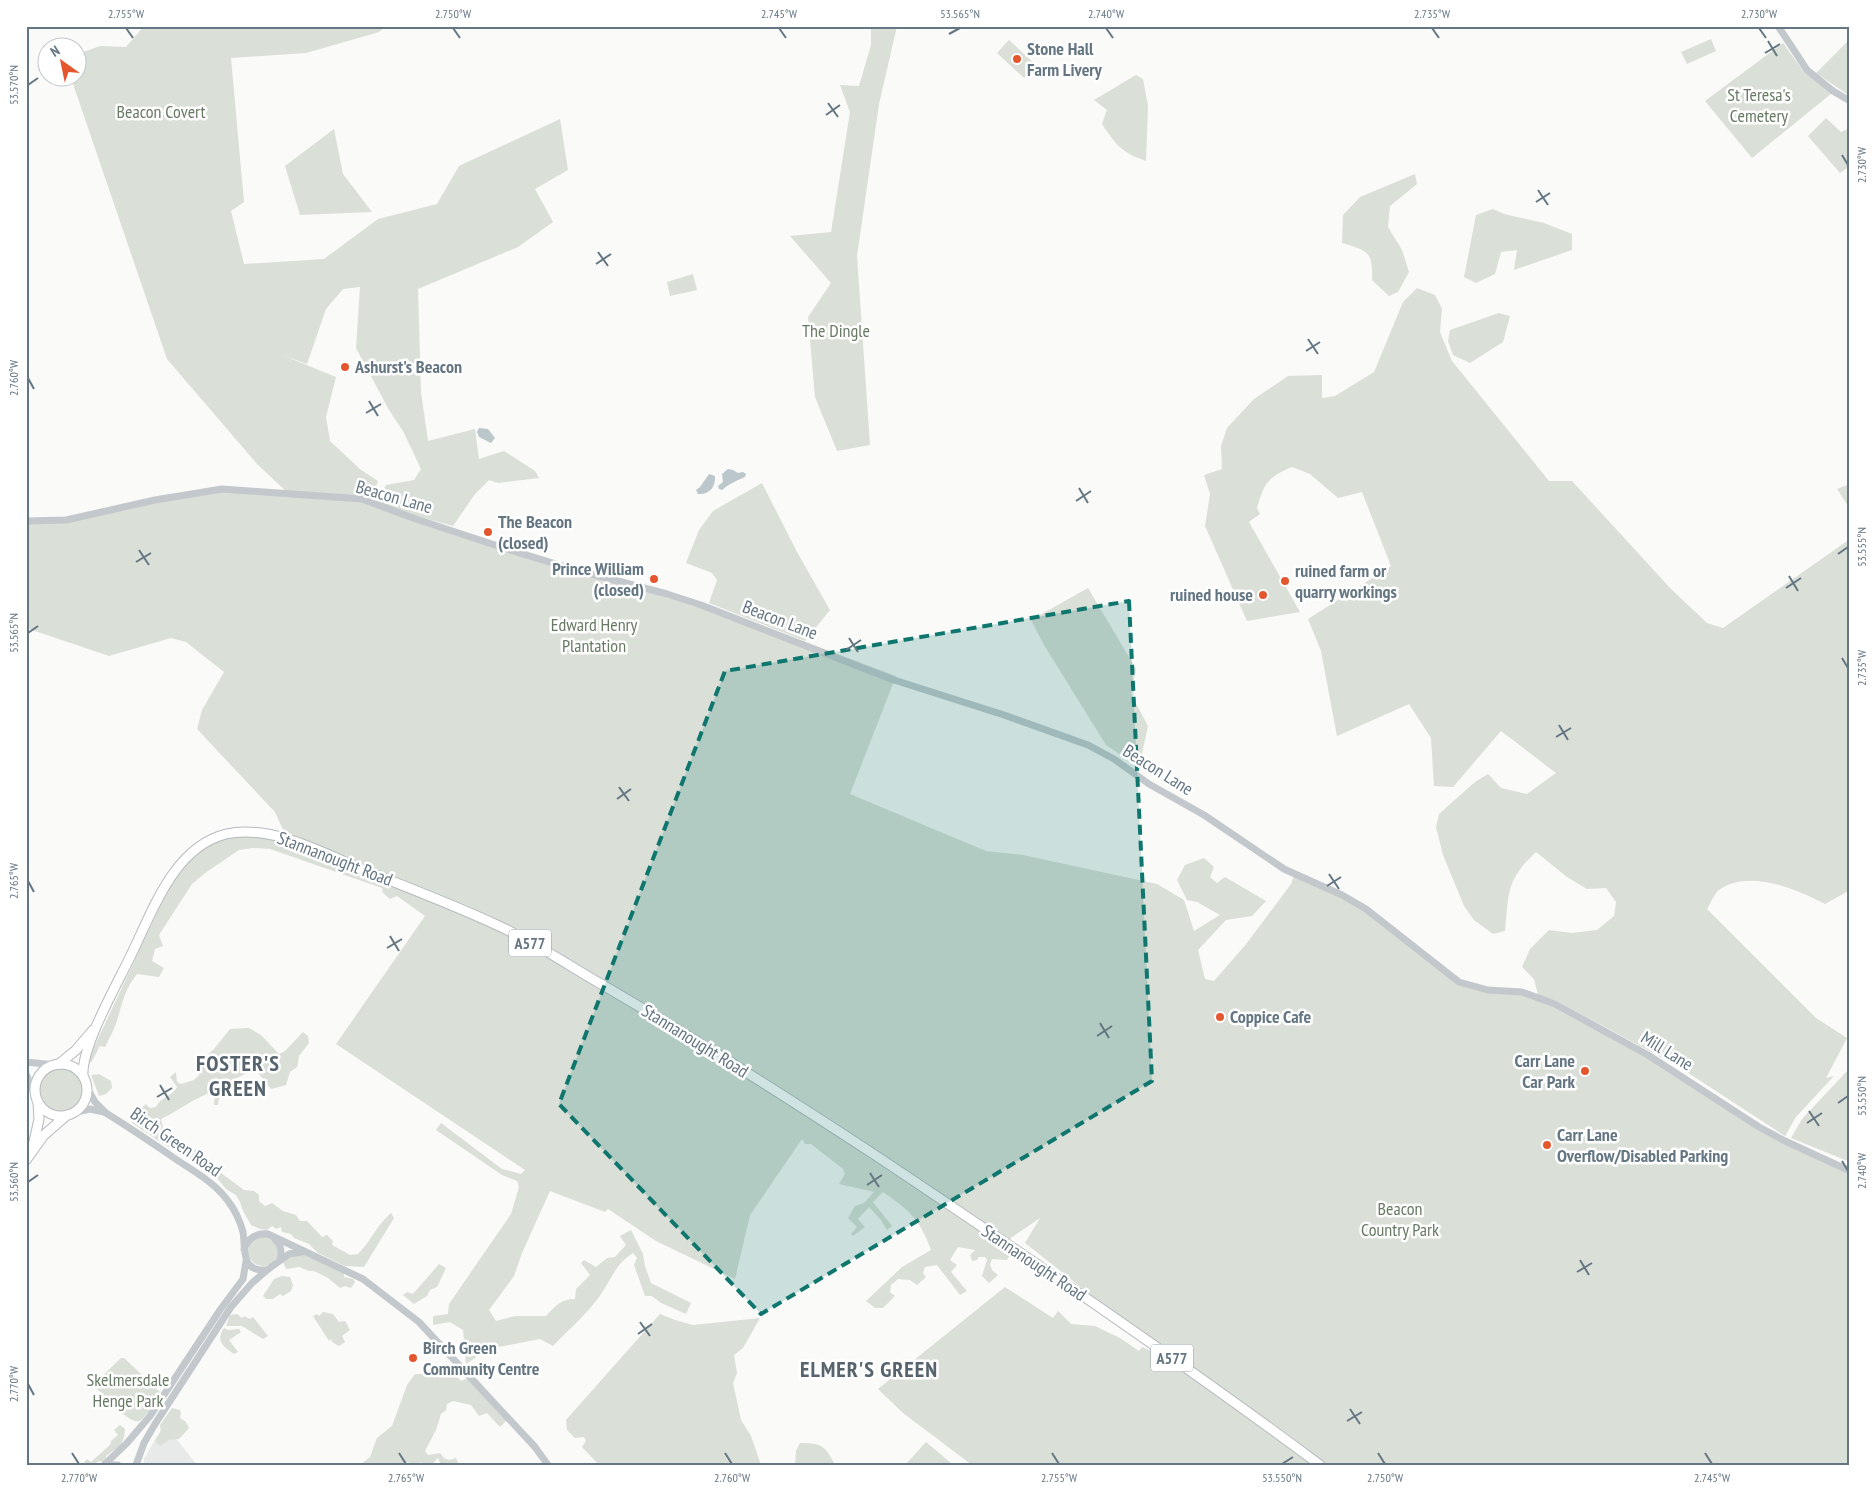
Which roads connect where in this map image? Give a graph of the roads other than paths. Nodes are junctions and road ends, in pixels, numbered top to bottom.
1 (1778, 26) edge
2 (1850, 101) edge
3 (26, 521) edge
4 (1459, 982) joint
5 (98, 1024) junction
6 (26, 1062) edge
7 (57, 1064) junction
8 (26, 1074) edge
9 (83, 1076) junction
10 (86, 1086) junction
11 (37, 1100) junction
12 (106, 1113) junction
13 (70, 1114) junction
14 (32, 1151) junction
15 (26, 1160) edge
16 (1850, 1171) edge
17 (241, 1225) junction
18 (255, 1235) junction
19 (273, 1237) junction
20 (244, 1249) junction
21 (302, 1252) junction
22 (246, 1261) junction
23 (278, 1263) junction
24 (267, 1270) junction
25 (105, 1465) edge
26 (118, 1465) edge
27 (136, 1465) edge
28 (548, 1465) edge
29 (1320, 1465) edge

1 - 2 street
3 - 4 street, Beacon Lane
4 - 16 street, Mill Lane
5 - 7 main road, Stannanought Road / A577
5 - 9 main road, Stannanought Road / A577
5 - 29 main road, Stannanought Road / A577
6 - 7 street
7 - 9 main road
7 - 11 main road, A577
8 - 11 street
9 - 10 main road, A577
10 - 12 street, Birch Green Road
10 - 13 main road, A577
11 - 13 main road
11 - 14 main road, A577
12 - 13 street, Birch Green Road
12 - 17 street, Birch Green Road
13 - 14 main road, A577
14 - 15 main road, A577
17 - 18 street, Birch Green Road
17 - 20 street, Birch Green Road
18 - 19 street
18 - 20 street
19 - 21 street
19 - 23 street
20 - 22 street
21 - 23 street
21 - 28 street
22 - 24 street
22 - 25 street
23 - 24 street
24 - 27 street
25 - 26 street

